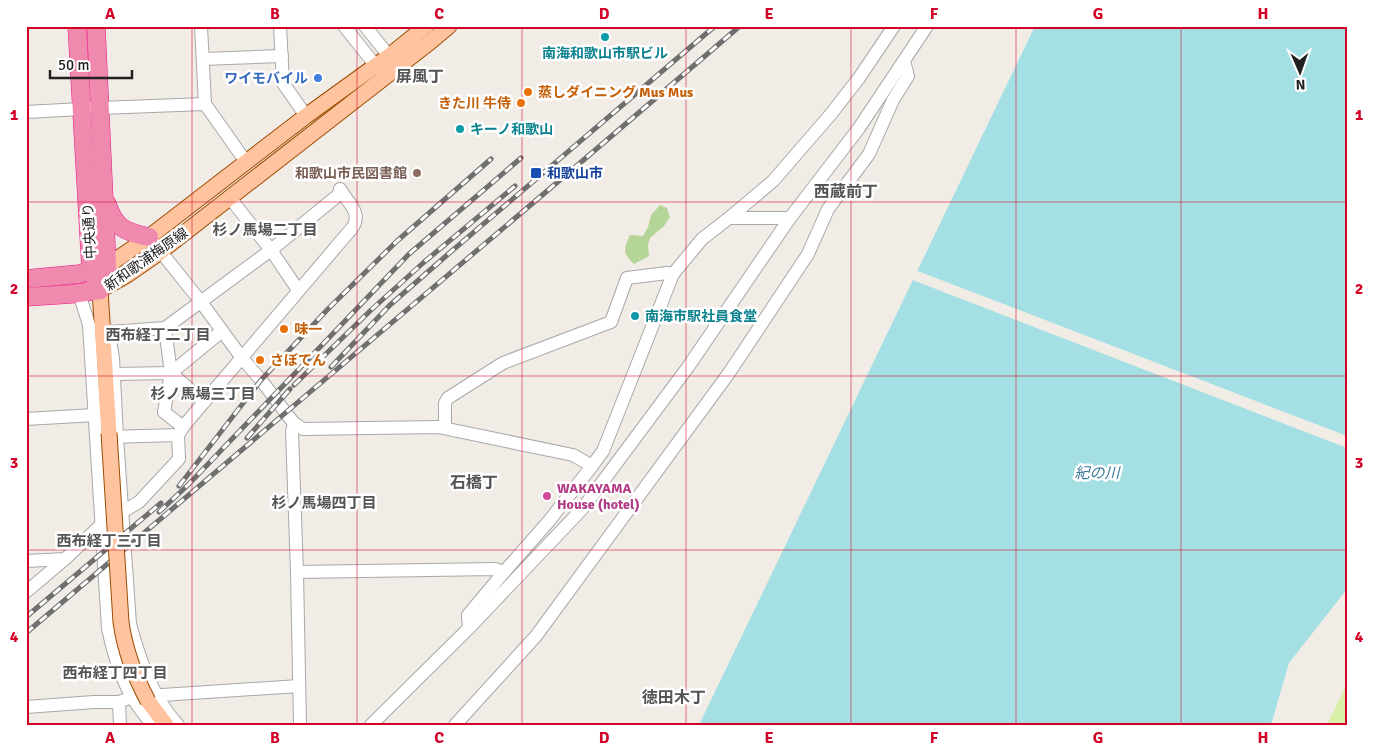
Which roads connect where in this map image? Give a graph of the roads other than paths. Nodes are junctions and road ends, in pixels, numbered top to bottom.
1 (77, 26) edge
2 (96, 26) edge
3 (201, 26) edge
4 (280, 26) edge
5 (344, 26) edge
6 (365, 26) edge
7 (426, 26) edge
8 (449, 26) edge
9 (894, 26) edge
10 (926, 26) edge
11 (282, 56) junction
12 (390, 56) junction
13 (203, 59) junction
14 (904, 61) junction
15 (376, 66) junction
16 (390, 73) junction
17 (205, 104) junction
18 (100, 108) junction
19 (83, 109) junction
20 (26, 112) edge
21 (306, 116) junction
22 (246, 162) junction
23 (104, 191) junction
24 (230, 198) junction
25 (729, 218) junction
26 (790, 218) junction
27 (149, 237) junction
28 (271, 250) junction
29 (160, 252) junction
30 (99, 268) junction
31 (673, 274) junction
32 (26, 279) edge
33 (100, 290) junction
34 (298, 290) junction
35 (78, 293) junction
36 (26, 296) edge
37 (201, 302) junction
38 (105, 325) junction
39 (165, 328) junction
40 (222, 331) junction
41 (242, 358) junction
42 (171, 373) junction
43 (114, 374) junction
44 (204, 402) junction
45 (95, 416) junction
46 (26, 419) edge
47 (294, 423) junction
48 (445, 428) junction
49 (181, 431) junction
50 (108, 436) junction
51 (592, 466) junction
52 (122, 512) junction
53 (102, 524) junction
54 (65, 559) junction
55 (26, 561) edge
56 (297, 572) junction
57 (504, 572) junction
58 (26, 592) edge
59 (469, 628) junction
60 (299, 686) junction
61 (132, 696) junction
62 (153, 698) junction
63 (119, 702) junction
64 (26, 707) edge
65 (120, 725) edge
66 (152, 725) edge
67 (166, 725) edge
68 (178, 725) edge
69 (300, 725) edge
70 (371, 725) edge
71 (455, 725) edge

1 - 19 highway, 中央通り
2 - 18 highway, 中央通り
3 - 13 street
4 - 11 street
5 - 15 street
6 - 12 street
7 - 12 main road, 新和歌浦梅原線
8 - 16 main road, 新和歌浦梅原線
9 - 25 street
10 - 14 street
11 - 13 street
11 - 21 street
12 - 15 main road, 新和歌浦梅原線
12 - 16 street
13 - 17 street
14 - 26 street
14 - 71 street
15 - 16 street
15 - 21 main road, 新和歌浦梅原線
16 - 24 main road, 新和歌浦梅原線
17 - 18 street
17 - 22 street
18 - 19 street
18 - 23 highway, 中央通り
19 - 20 street
19 - 30 highway, 中央通り
21 - 22 main road, 新和歌浦梅原線
22 - 27 main road, 新和歌浦梅原線
23 - 27 highway
23 - 30 highway, 中央通り
24 - 28 street
24 - 29 main road, 新和歌浦梅原線
25 - 26 street
25 - 31 street
26 - 59 street
27 - 29 street
27 - 30 main road, 新和歌浦梅原線
28 - 34 street
28 - 34 street
28 - 37 street
29 - 33 main road, 新和歌浦梅原線
29 - 37 street
30 - 32 highway
30 - 33 highway, 中央通り
31 - 48 street
31 - 51 street
33 - 35 highway
33 - 38 main road, 新和歌浦梅原線
34 - 41 street
35 - 36 highway
35 - 45 street
37 - 39 street
37 - 40 street
38 - 39 street
38 - 43 street
38 - 50 main road, 新和歌浦梅原線
39 - 42 street
40 - 41 street
40 - 42 street
41 - 44 street
41 - 47 street
42 - 43 street
42 - 44 street
42 - 49 street
43 - 50 street
44 - 49 street
45 - 46 street
45 - 50 street
47 - 48 street
47 - 56 street
48 - 51 street
49 - 50 street
49 - 52 street
50 - 52 street
50 - 53 street
50 - 62 main road, 新和歌浦梅原線, bridge
51 - 57 street
52 - 53 street
52 - 62 street
53 - 54 street
53 - 61 street
54 - 55 street
54 - 58 street
56 - 57 street
56 - 60 street
57 - 59 street
59 - 70 street
60 - 62 street
60 - 69 street
61 - 62 street
61 - 63 street
61 - 66 street
62 - 67 main road, 新和歌浦梅原線
62 - 68 street
63 - 64 street
63 - 65 street

